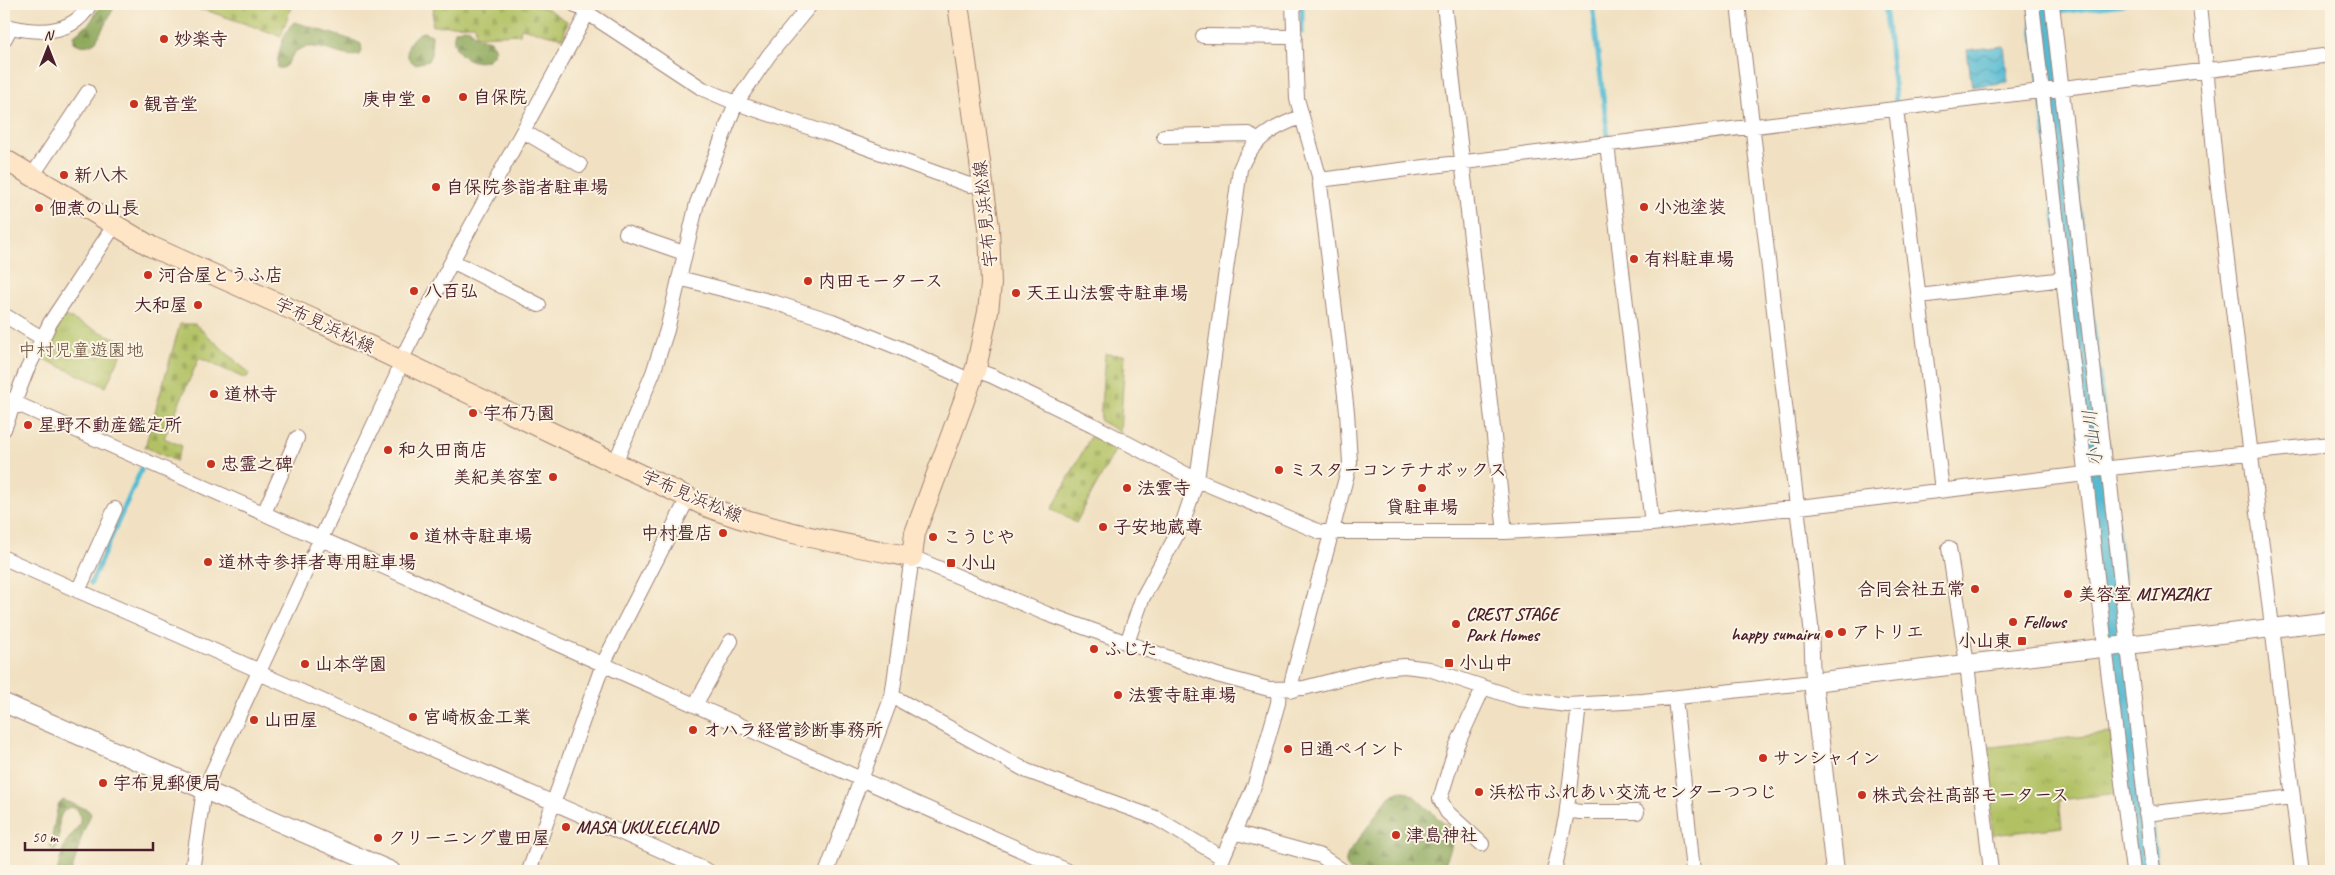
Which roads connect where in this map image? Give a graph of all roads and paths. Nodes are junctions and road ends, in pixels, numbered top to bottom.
1 (90, 4) edge
2 (574, 4) edge
3 (811, 4) edge
4 (958, 4) edge
5 (1293, 4) edge
6 (1444, 4) edge
7 (1738, 4) edge
8 (2032, 4) edge
9 (2052, 4) edge
10 (2200, 4) edge
11 (588, 12) junction
12 (1202, 36) dead end
13 (1295, 37) junction
14 (4, 40) edge
15 (2331, 55) edge
16 (2208, 70) junction
17 (2053, 89) junction
18 (88, 92) dead end
19 (736, 104) junction
20 (1896, 109) junction
21 (1301, 117) junction
22 (1752, 126) junction
23 (523, 131) junction
24 (1164, 136) dead end
25 (1256, 141) junction
26 (1607, 144) junction
27 (2060, 158) junction
28 (4, 159) edge
29 (1462, 162) junction
30 (580, 165) dead end
31 (32, 176) junction
32 (1319, 180) junction
33 (983, 183) junction
34 (114, 226) junction
35 (626, 233) dead end
36 (684, 253) junction
37 (452, 261) junction
38 (679, 278) junction
39 (2064, 279) junction
40 (1919, 296) junction
41 (539, 305) dead end
42 (4, 315) edge
43 (42, 338) junction
44 (401, 360) junction
45 (973, 375) junction
46 (9, 400) edge
47 (4, 429) edge
48 (297, 438) dead end
49 (2331, 444) edge
50 (2252, 453) junction
51 (615, 462) junction
52 (2096, 470) junction
53 (1197, 480) junction
54 (1942, 490) junction
55 (688, 498) junction
56 (1797, 507) junction
57 (115, 509) dead end
58 (264, 513) junction
59 (1652, 524) junction
60 (1331, 532) junction
61 (1505, 532) junction
62 (321, 538) junction
63 (1949, 548) dead end
64 (912, 557) junction
65 (4, 558) edge
66 (78, 591) junction
67 (2331, 621) edge
68 (2272, 628) junction
69 (731, 641) dead end
70 (1127, 643) junction
71 (2117, 646) junction
72 (604, 664) junction
73 (1967, 664) junction
74 (259, 672) junction
75 (1813, 682) junction
76 (1483, 688) junction
77 (1286, 690) junction
78 (892, 696) junction
79 (1675, 698) junction
80 (4, 703) edge
81 (695, 705) junction
82 (1579, 705) junction
83 (861, 779) junction
84 (204, 790) junction
85 (2293, 797) junction
86 (554, 803) junction
87 (1566, 810) junction
88 (1637, 812) dead end
89 (2146, 814) junction
90 (1234, 832) junction
91 (1482, 844) dead end
92 (1223, 858) junction
93 (1040, 866) edge
94 (192, 871) edge
95 (391, 871) edge
96 (529, 871) edge
97 (708, 871) edge
98 (827, 871) edge
99 (1068, 871) edge
100 (1217, 871) edge
101 (1343, 871) edge
102 (1554, 871) edge
103 (1693, 871) edge
104 (1835, 871) edge
105 (1991, 871) edge
106 (2133, 871) edge
107 (2153, 871) edge
108 (2302, 871) edge

1 - 14 street
2 - 11 street
3 - 19 street
4 - 33 main road, 宇布見浜松線
5 - 13 street
6 - 29 street
7 - 22 street
8 - 17 street
9 - 17 street
10 - 16 street
11 - 19 street
11 - 23 street
12 - 13 street
13 - 21 street
15 - 16 street
16 - 17 street
16 - 50 street
17 - 20 street
17 - 27 street
17 - 27 street
18 - 31 street
19 - 33 street
19 - 36 street
20 - 22 street
20 - 40 street
21 - 25 street
21 - 32 street
22 - 26 street
22 - 56 street
23 - 30 street
23 - 37 street
24 - 25 street
25 - 53 street
26 - 29 street
26 - 59 street
27 - 39 street
27 - 52 street
28 - 31 main road, 宇布見浜松線
29 - 32 street
29 - 61 street
31 - 34 main road, 宇布見浜松線
32 - 60 street
33 - 45 main road, 宇布見浜松線
34 - 43 street
34 - 44 main road, 宇布見浜松線
35 - 36 street
36 - 38 street
37 - 41 street
37 - 44 street
38 - 45 street
38 - 51 street
39 - 40 street
39 - 52 street
40 - 54 street
42 - 43 street
43 - 46 street
44 - 51 main road, 宇布見浜松線
44 - 62 street
45 - 53 street
45 - 64 main road, 宇布見浜松線
46 - 47 street
46 - 58 street
48 - 58 street
49 - 50 street
50 - 52 street
50 - 68 street
51 - 55 main road, 宇布見浜松線
52 - 54 street
52 - 71 street
52 - 71 street
53 - 60 street
53 - 70 street
54 - 56 street
55 - 64 main road, 宇布見浜松線
55 - 72 street
56 - 59 street
56 - 75 street
57 - 66 street
58 - 62 street
59 - 61 street
60 - 61 street
60 - 77 street
62 - 72 street
62 - 74 street
63 - 73 street
64 - 70 street
64 - 78 street
65 - 66 street
66 - 74 street
67 - 68 street
68 - 71 street
68 - 85 street
69 - 81 street
70 - 77 street
71 - 73 street
71 - 89 street
71 - 106 street
72 - 81 street
72 - 86 street
73 - 75 street
73 - 105 street
74 - 84 street
74 - 86 street
75 - 79 street
75 - 104 street
76 - 77 street
76 - 82 street
76 - 91 street
77 - 90 street
78 - 83 street
78 - 92 street
79 - 82 street
79 - 103 street
80 - 84 street
81 - 83 street
82 - 87 street
83 - 93 street
83 - 98 street
84 - 94 street
84 - 95 street
85 - 89 street
85 - 108 street
86 - 96 street
86 - 97 street
87 - 88 street
87 - 102 street
89 - 107 street
90 - 92 street
90 - 101 street
92 - 100 street
93 - 99 street

